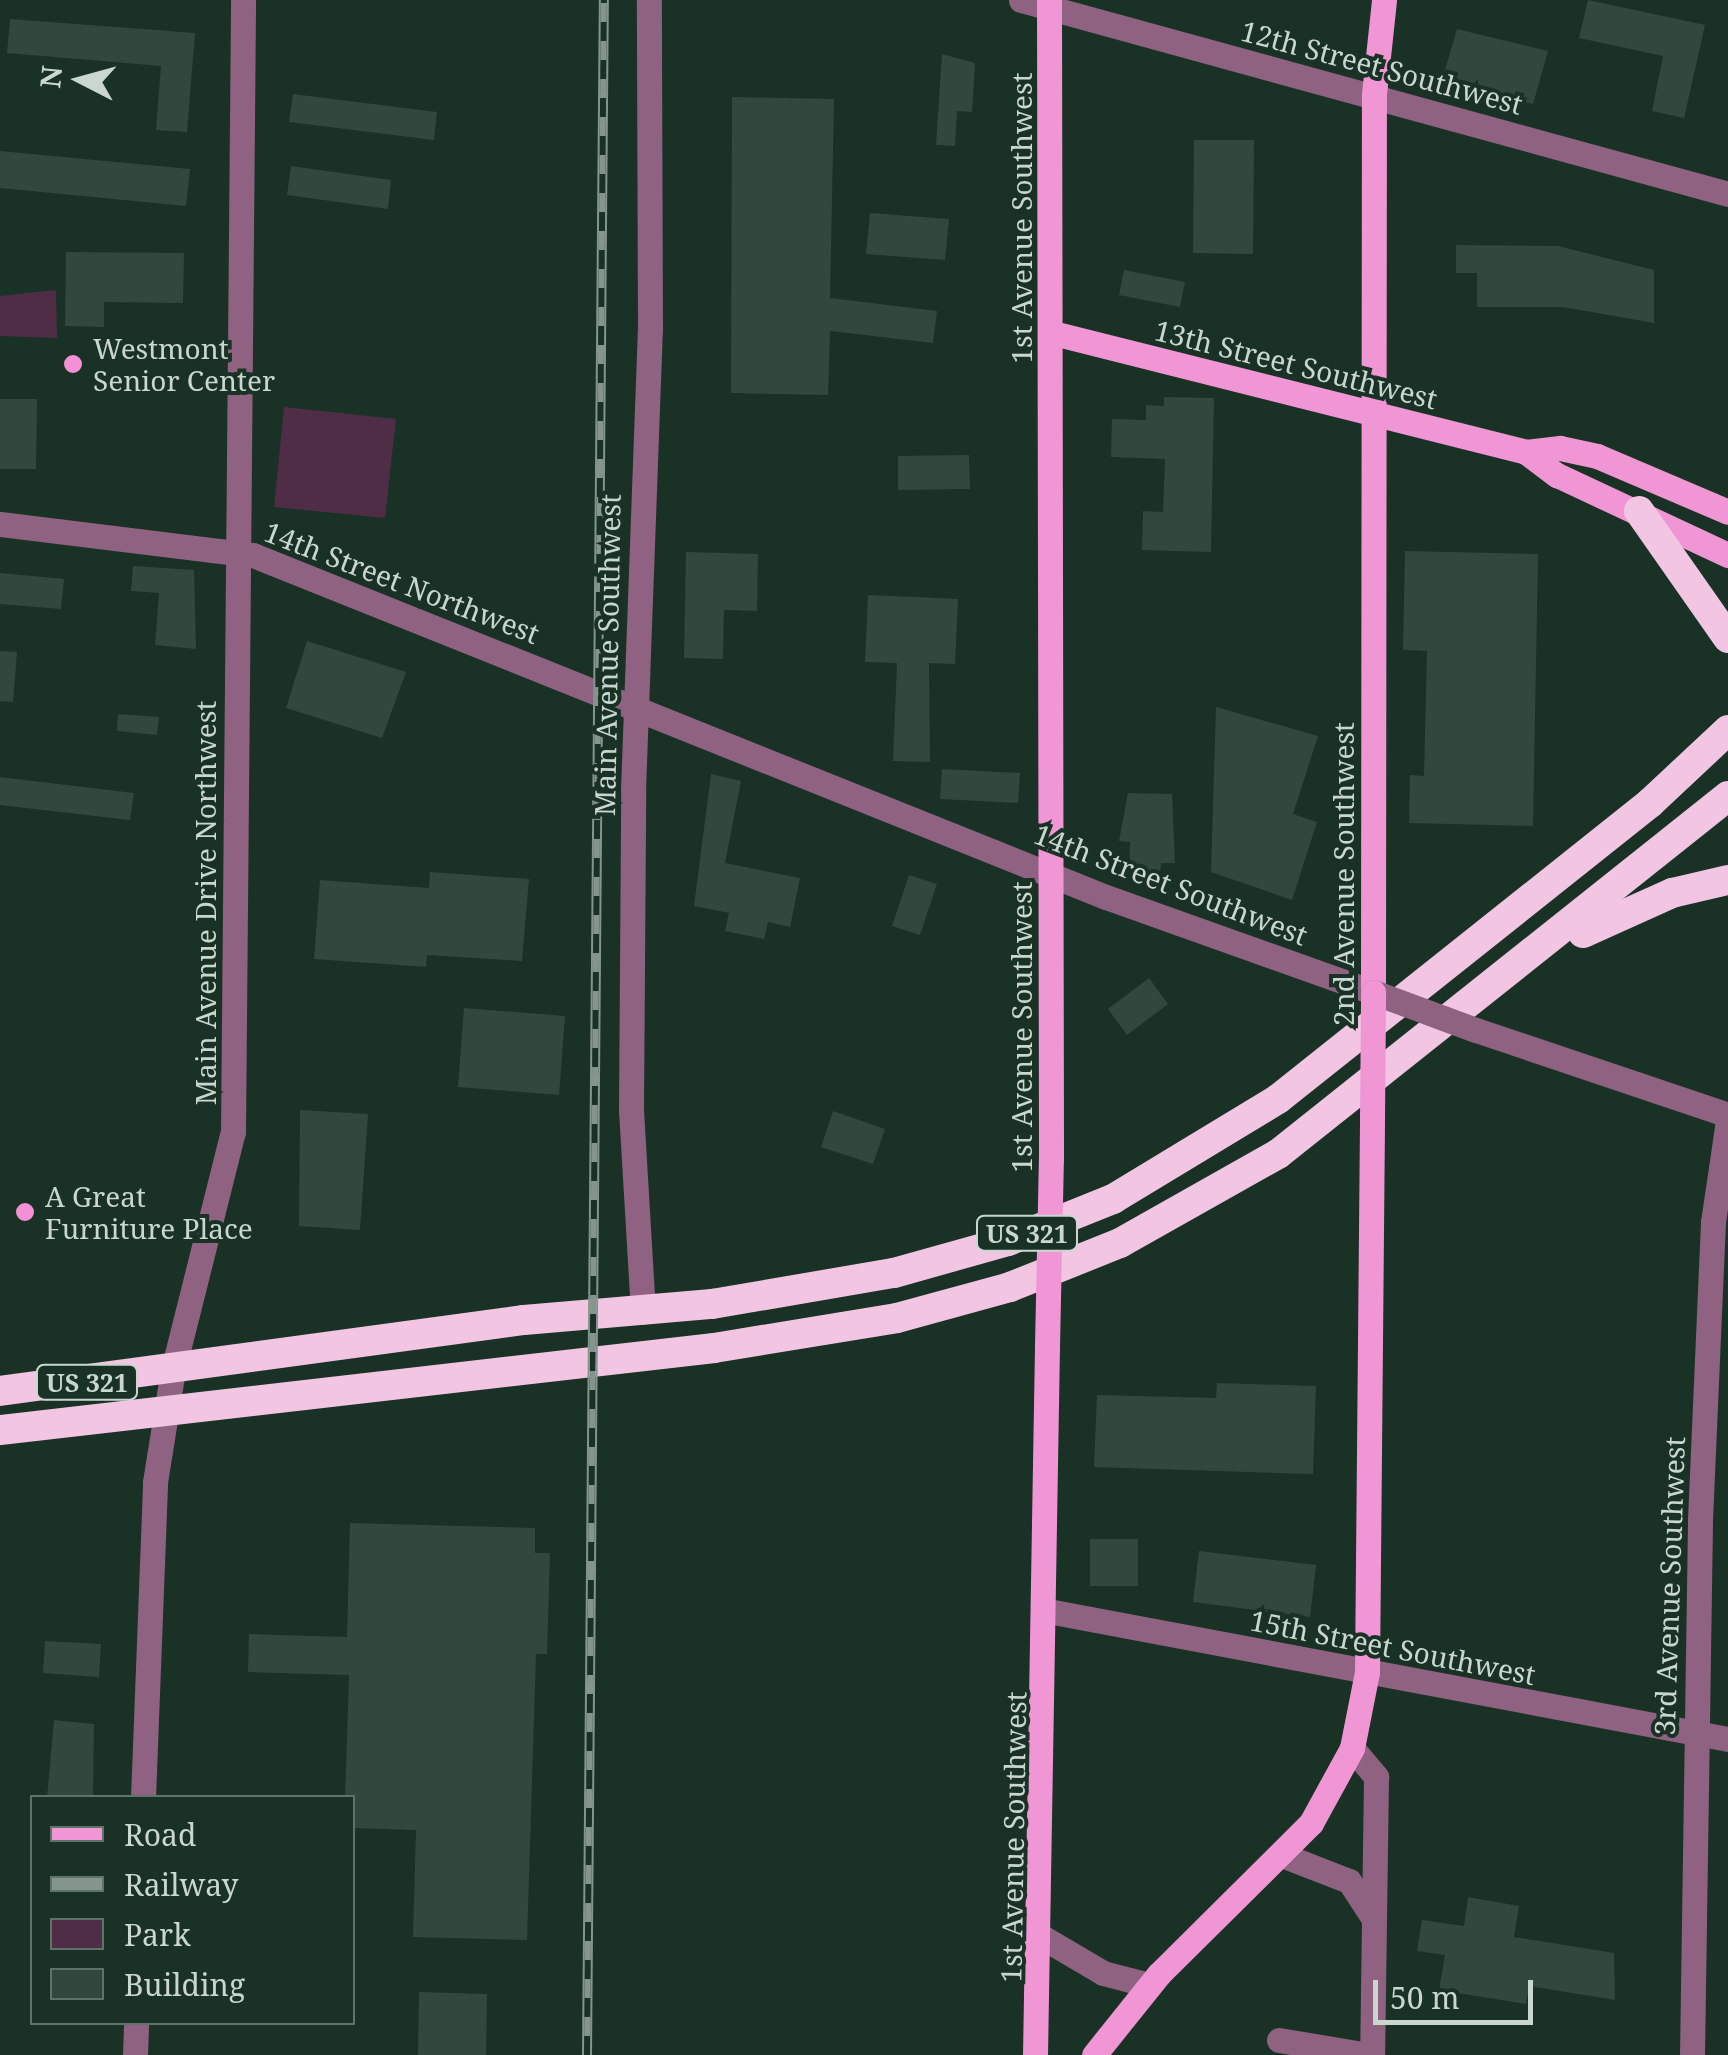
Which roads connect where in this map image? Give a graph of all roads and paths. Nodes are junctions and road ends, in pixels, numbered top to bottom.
1 (243, 0) edge
2 (649, 0) edge
3 (1020, 0) edge
4 (1384, 0) edge
5 (1049, 5) edge
6 (1374, 94) junction
7 (1728, 194) edge
8 (1053, 333) junction
9 (1376, 414) junction
10 (1526, 452) junction
11 (1639, 510) junction
12 (1728, 512) edge
13 (0, 524) edge
14 (236, 550) junction
15 (1728, 555) edge
16 (1728, 638) edge
17 (599, 692) joint
18 (638, 704) junction
19 (1728, 707) edge
20 (1728, 730) edge
21 (1728, 796) edge
22 (1650, 803) junction
23 (1052, 872) junction
24 (1728, 880) edge
25 (1539, 952) junction
26 (1373, 992) junction
27 (1728, 1118) edge
28 (643, 1312) junction
29 (173, 1370) junction
30 (0, 1390) edge
31 (166, 1411) junction
32 (0, 1430) edge
33 (1048, 1611) junction
34 (1366, 1672) junction
35 (1694, 1734) junction
36 (1728, 1739) edge
37 (1352, 1748) junction
38 (144, 1795) edge
39 (1282, 1854) junction
40 (1376, 1929) junction
41 (1042, 1937) junction
42 (1149, 1985) junction
43 (136, 2025) edge
44 (1279, 2040) dead end
45 (136, 2055) edge
46 (1035, 2055) edge
47 (1094, 2055) edge
48 (1371, 2055) edge
49 (1692, 2055) edge

1 - 14 street, Main Avenue Drive Northwest
2 - 18 street, Main Avenue Southwest
3 - 5 street, 12th Street Southwest
4 - 6 main road, 2nd Avenue Southwest
5 - 6 street, 12th Street Southwest
5 - 8 main road, 1st Avenue Southwest
6 - 7 street, 12th Street Southwest
6 - 9 main road, 2nd Avenue Southwest
8 - 9 main road, 13th Street Southwest
8 - 23 main road, 1st Avenue Southwest
9 - 10 main road, 13th Street Southwest
9 - 26 main road, 2nd Avenue Southwest
10 - 11 main road, 13th Street Southwest
10 - 12 main road, 13th Street Southwest
11 - 15 main road, 13th Street Southwest
11 - 16 highway
13 - 14 street, 14th Street Northwest
14 - 17 street, 14th Street Northwest
14 - 29 street, Main Avenue Drive Northwest
17 - 18 street, 14th Street Southwest
18 - 23 street, 14th Street Southwest
18 - 28 street, Main Avenue Southwest
19 - 22 highway
20 - 22 highway, US 321
21 - 25 highway, US 321
22 - 28 highway, US 321
23 - 26 street, 14th Street Southwest
23 - 33 main road, 1st Avenue Southwest, bridge
24 - 25 highway
25 - 31 highway, US 321
26 - 27 street, 14th Street Southwest, bridge
26 - 34 main road, 2nd Avenue Southwest, bridge
27 - 35 street, 3rd Avenue Southwest
28 - 29 highway, US 321
29 - 30 highway, US 321
29 - 31 street, Main Avenue Drive Northwest
31 - 32 highway, US 321
31 - 38 street, Main Avenue Drive Northwest
33 - 34 street, 15th Street Southwest
33 - 41 main road, 1st Avenue Southwest
34 - 35 street, 15th Street Southwest
34 - 37 main road, 2nd Avenue Southwest
35 - 36 street, 15th Street Southwest
35 - 49 street, 3rd Avenue Southwest
37 - 39 main road, 2nd Avenue Southwest
37 - 40 street
39 - 40 street
39 - 42 main road, 2nd Avenue Southwest
40 - 48 street
41 - 42 street
41 - 46 main road, 1st Avenue Southwest
42 - 47 main road, 2nd Avenue Southwest
43 - 45 street
44 - 48 street

